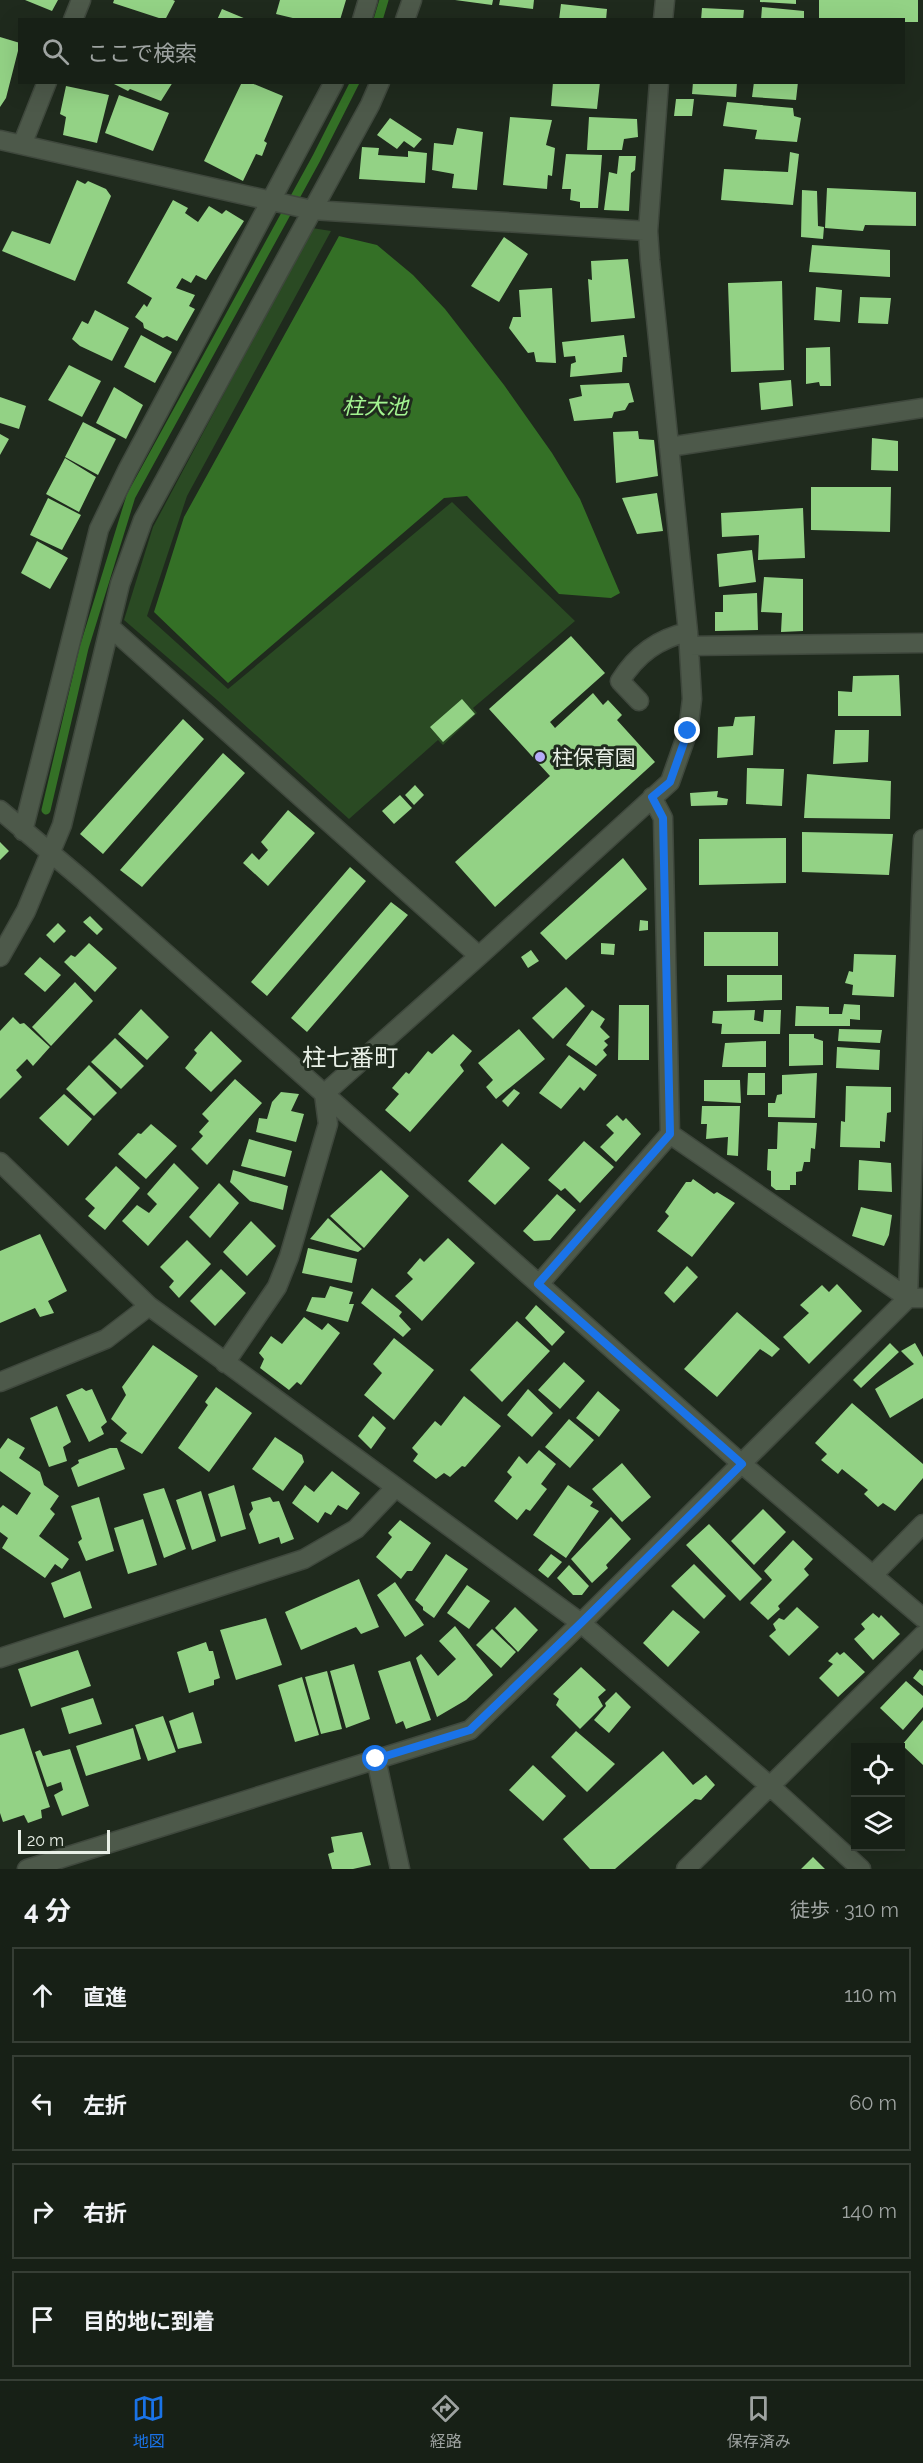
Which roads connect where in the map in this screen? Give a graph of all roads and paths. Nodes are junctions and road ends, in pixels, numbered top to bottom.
1 (81, 0) edge
2 (368, 0) edge
3 (412, 0) edge
4 (665, 0) edge
5 (74, 18) edge
6 (363, 18) edge
7 (406, 18) edge
8 (663, 18) edge
9 (46, 84) edge
10 (333, 84) edge
11 (379, 84) edge
12 (659, 84) edge
13 (0, 140) edge
14 (22, 145) junction
15 (270, 200) junction
16 (312, 210) junction
17 (648, 231) junction
18 (923, 408) edge
19 (669, 447) junction
20 (110, 627) junction
21 (688, 639) junction
22 (923, 643) edge
23 (639, 701) dead end
24 (652, 797) junction
25 (0, 810) edge
26 (23, 831) junction
27 (923, 839) edge
28 (50, 854) junction
29 (479, 956) junction
30 (0, 957) edge
31 (324, 1094) junction
32 (670, 1134) junction
33 (0, 1162) edge
34 (538, 1284) junction
35 (916, 1298) edge
36 (149, 1306) junction
37 (225, 1363) junction
38 (0, 1382) edge
39 (742, 1464) junction
40 (395, 1488) junction
41 (923, 1524) edge
42 (873, 1575) junction
43 (923, 1618) edge
44 (581, 1623) junction
45 (923, 1635) edge
46 (0, 1658) edge
47 (376, 1759) junction
48 (770, 1786) junction
49 (27, 1869) edge
50 (400, 1869) edge
51 (686, 1869) edge
52 (861, 1869) edge

1 - 5 street
2 - 6 street
3 - 7 street
4 - 8 street
9 - 14 street
10 - 15 street
11 - 16 street
12 - 17 street
13 - 14 street
14 - 15 street
15 - 16 street
15 - 26 street
16 - 17 street
16 - 20 street
17 - 19 street
18 - 19 street
19 - 21 street
20 - 28 street
20 - 29 street
21 - 22 street
21 - 23 street
21 - 24 street
24 - 29 street
24 - 32 street
25 - 26 street
26 - 28 street
27 - 35 street
28 - 30 street
28 - 31 street
29 - 31 street
31 - 34 street
31 - 37 street
32 - 34 street
32 - 35 street
33 - 36 street
34 - 39 street
35 - 39 street
36 - 37 street
36 - 38 street
37 - 40 street
39 - 42 street
39 - 44 street
40 - 44 street
40 - 46 street
41 - 42 street
42 - 43 street
44 - 47 street
44 - 48 street
45 - 48 street
47 - 49 street
47 - 50 street
48 - 51 street
48 - 52 street

